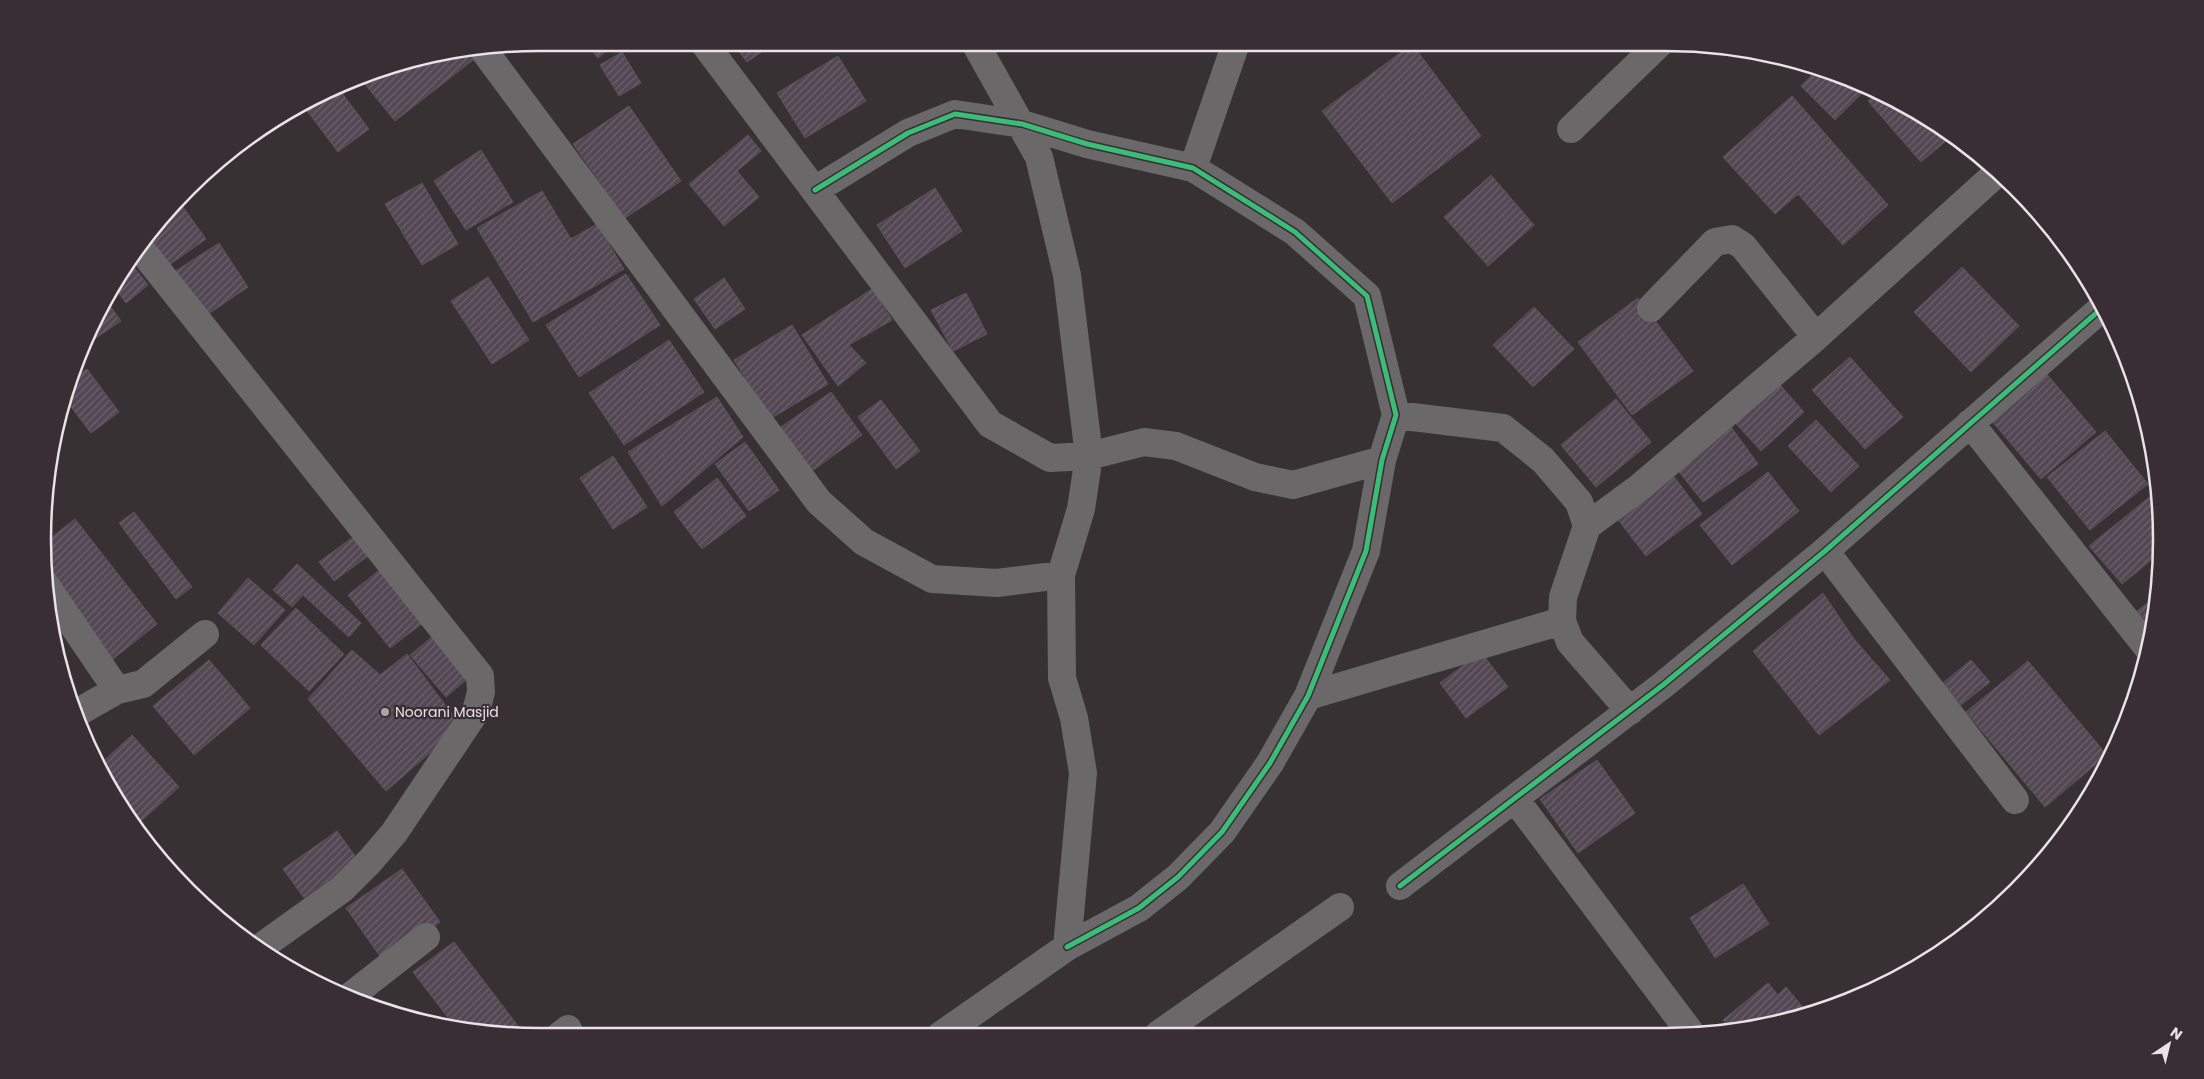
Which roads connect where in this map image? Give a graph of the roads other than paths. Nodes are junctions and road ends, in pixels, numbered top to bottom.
1 (711, 51) edge
2 (980, 51) edge
3 (1233, 51) edge
4 (1651, 51) edge
5 (486, 54) edge
6 (1022, 124) junction
7 (1571, 129) dead end
8 (1193, 168) junction
9 (1992, 178) edge
10 (815, 190) junction
11 (144, 253) edge
12 (1651, 308) dead end
13 (2096, 313) edge
14 (1816, 337) junction
15 (1084, 415) junction
16 (1396, 415) junction
17 (1970, 423) junction
18 (1090, 456) junction
19 (1050, 458) junction
20 (1382, 460) junction
21 (1587, 526) junction
22 (1825, 551) junction
23 (1061, 575) junction
24 (54, 597) edge
25 (1562, 621) junction
26 (205, 634) dead end
27 (2142, 640) edge
28 (117, 690) junction
29 (1308, 696) junction
30 (82, 710) edge
31 (1630, 711) junction
32 (1515, 799) junction
33 (2015, 800) dead end
34 (1400, 886) dead end
35 (1340, 907) dead end
36 (426, 937) dead end
37 (266, 943) edge
38 (1067, 946) junction
39 (356, 992) edge
40 (1686, 1027) edge
41 (951, 1028) edge
42 (1168, 1028) edge

1 - 10 street
2 - 6 street
3 - 8 street
4 - 7 street
5 - 23 street
6 - 8 street
6 - 10 street
6 - 15 street
8 - 16 street
9 - 14 street
10 - 19 street
11 - 37 street
12 - 14 street
13 - 17 street
14 - 21 street
15 - 18 street
15 - 19 street
16 - 20 street
16 - 21 street
17 - 22 street
17 - 27 street
18 - 19 street
18 - 20 street
18 - 23 street
20 - 29 street
21 - 25 street
22 - 31 street
22 - 33 street
23 - 38 street
24 - 28 street
25 - 29 street
25 - 31 street
26 - 28 street
28 - 30 street
29 - 38 street
31 - 32 street
32 - 34 street
32 - 40 street
35 - 42 street
36 - 39 street
38 - 41 street

